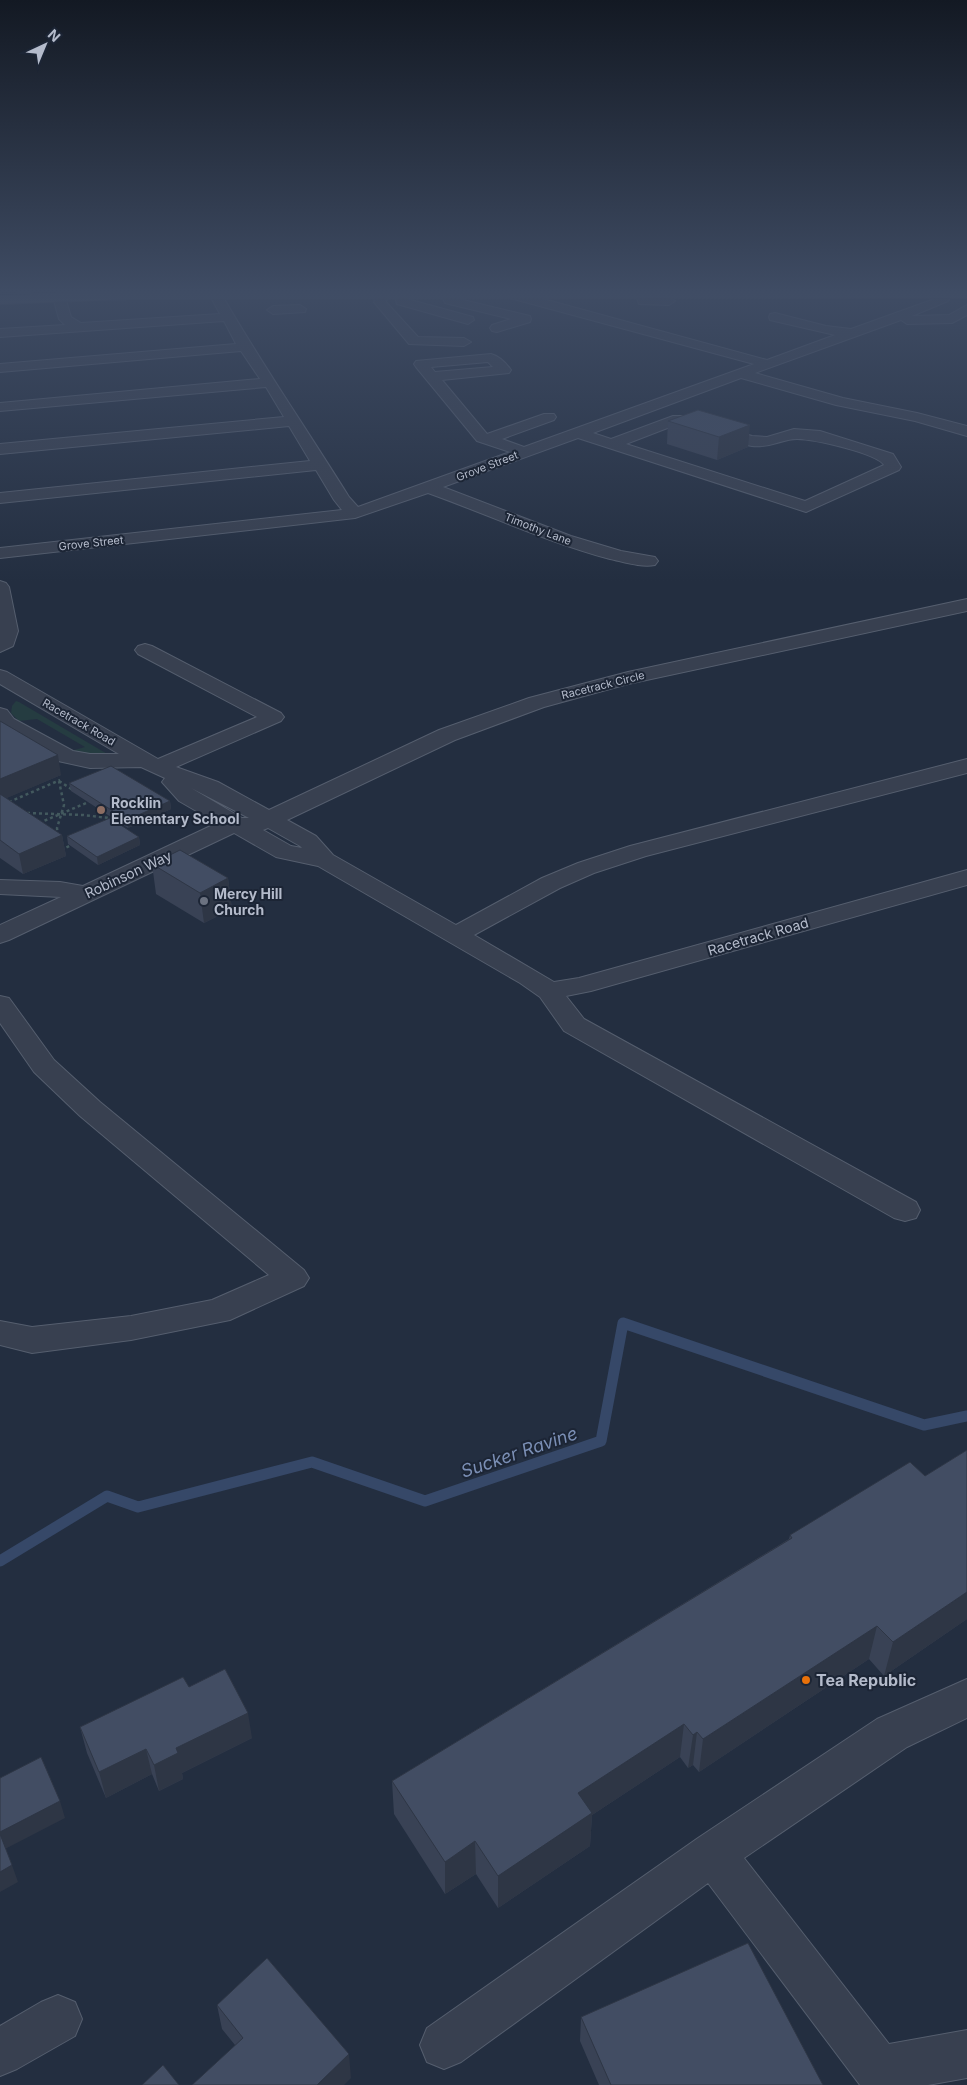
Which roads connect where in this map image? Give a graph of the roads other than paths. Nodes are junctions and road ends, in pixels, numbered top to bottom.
1 (213, 387) edge
2 (273, 387) edge
3 (440, 387) edge
4 (704, 387) edge
5 (788, 387) edge
6 (0, 407) edge
7 (644, 409) junction
8 (549, 417) dead end
9 (678, 419) junction
10 (294, 422) junction
11 (967, 431) edge
12 (578, 433) junction
13 (486, 440) junction
14 (611, 444) junction
15 (0, 449) edge
16 (524, 452) junction
17 (321, 465) junction
18 (429, 488) junction
19 (0, 498) edge
20 (355, 513) junction
21 (0, 553) edge
22 (649, 562) dead end
23 (0, 587) edge
24 (967, 605) edge
25 (0, 646) edge
26 (144, 650) dead end
27 (0, 676) edge
28 (21, 689) junction
29 (0, 713) edge
30 (151, 763) junction
31 (967, 766) edge
32 (255, 823) junction
33 (325, 860) junction
34 (967, 877) edge
35 (0, 888) edge
36 (86, 894) junction
37 (0, 935) edge
38 (456, 935) junction
39 (549, 991) junction
40 (0, 1004) edge
41 (905, 1210) dead end
42 (0, 1333) edge
43 (967, 1698) edge
44 (713, 1852) junction
45 (58, 2019) dead end
46 (444, 2045) dead end
47 (0, 2052) edge
48 (967, 2054) edge

1 - 6 street
2 - 10 street
3 - 13 street
4 - 7 street, Grove Street
5 - 11 street
7 - 9 street
7 - 12 street, Grove Street
8 - 13 street
9 - 14 street
9 - 14 street
10 - 15 street
10 - 17 street
12 - 14 street
12 - 16 street, Grove Street
13 - 16 street
16 - 18 street, Grove Street
17 - 19 street
17 - 20 street
18 - 20 street, Grove Street
18 - 22 street, Timothy Lane
20 - 21 street, Grove Street
23 - 25 street
24 - 32 street, Racetrack Circle
26 - 30 street
27 - 28 street, Racetrack Road
28 - 29 street
28 - 30 street, Racetrack Road
29 - 30 street
30 - 32 street, Racetrack Road
30 - 32 street, Racetrack Road
31 - 38 street
32 - 33 street, Racetrack Road
32 - 33 street, Racetrack Road
32 - 36 street, Robinson Way
33 - 38 street, Racetrack Road
34 - 39 street, Racetrack Road
35 - 36 street
36 - 37 street, Robinson Way
38 - 39 street, Racetrack Road
39 - 41 street, Racetrack Road
40 - 42 street
43 - 44 street
44 - 46 street
44 - 48 street
45 - 47 street

